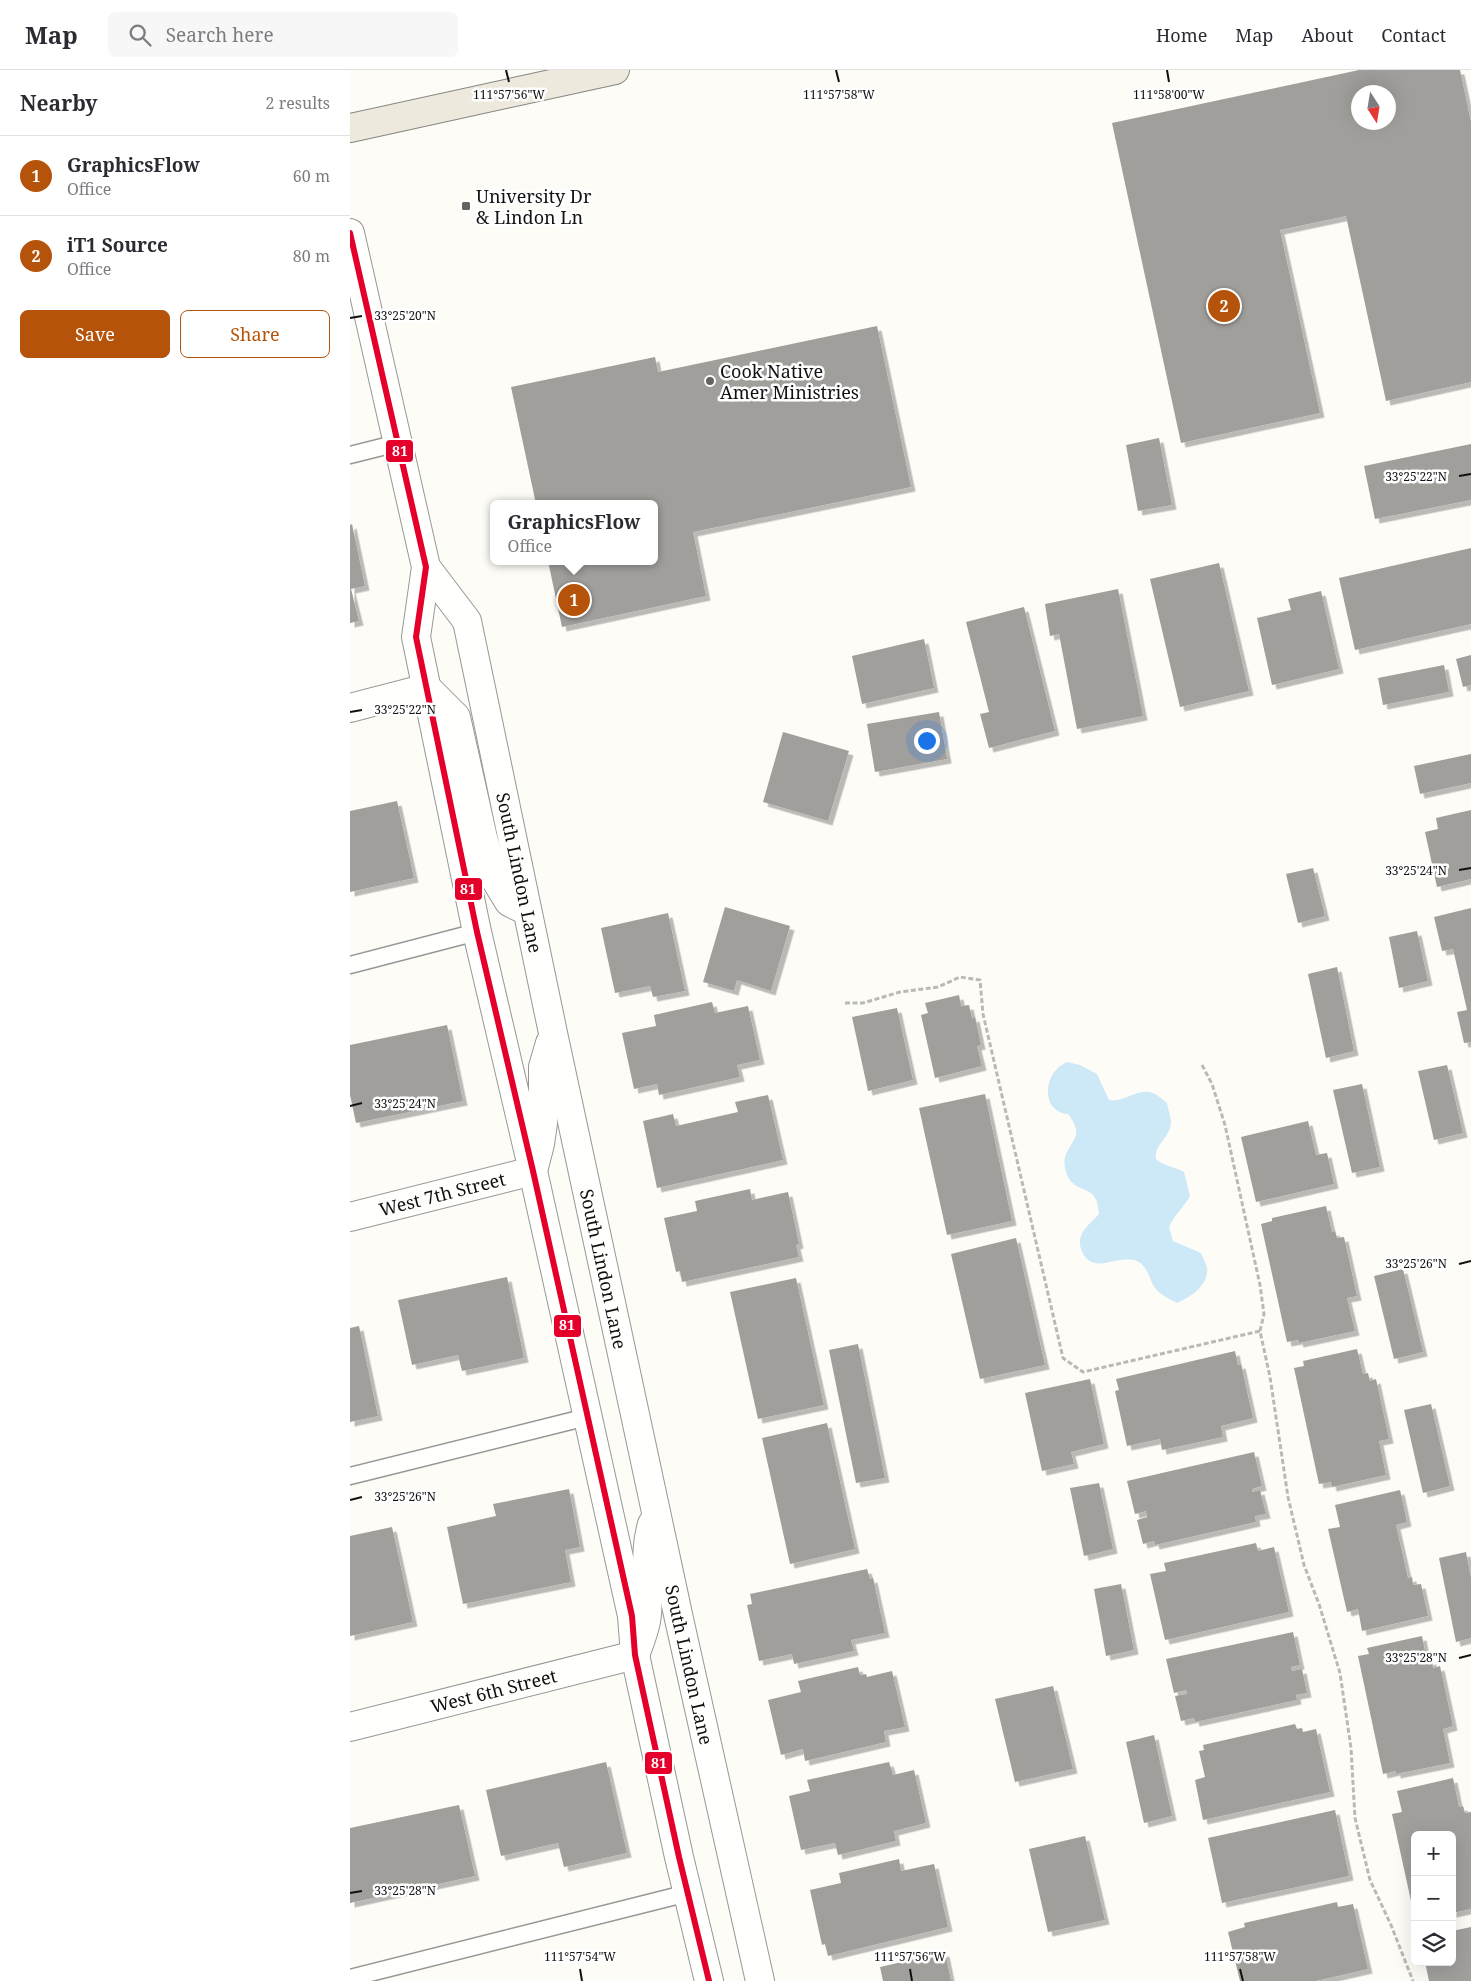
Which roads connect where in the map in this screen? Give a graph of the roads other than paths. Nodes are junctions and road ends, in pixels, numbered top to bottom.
1 (616, 70) edge
2 (350, 128) edge
3 (350, 233) edge
4 (398, 443) junction
5 (350, 455) edge
6 (426, 567) junction
7 (427, 688) junction
8 (350, 708) edge
9 (527, 911) junction
10 (477, 932) junction
11 (350, 965) edge
12 (552, 1033) junction
13 (533, 1171) junction
14 (350, 1217) edge
15 (587, 1417) junction
16 (350, 1476) edge
17 (656, 1509) junction
18 (636, 1655) junction
19 (350, 1727) edge
20 (688, 1893) junction
21 (350, 1978) edge
22 (758, 1978) edge
23 (708, 1981) edge

1 - 2 main road
3 - 4 street, South Lindon Lane
4 - 5 lane
4 - 6 street, South Lindon Lane
6 - 7 street, South Lindon Lane
6 - 9 street, South Lindon Lane
7 - 8 street
7 - 9 street
7 - 10 street, South Lindon Lane
9 - 12 street, South Lindon Lane
10 - 11 lane
10 - 13 street, South Lindon Lane
12 - 13 street
12 - 17 street, South Lindon Lane
13 - 14 street, West 7th Street
13 - 15 street, South Lindon Lane
15 - 16 lane
15 - 18 street, South Lindon Lane
17 - 18 street
17 - 22 street, South Lindon Lane
18 - 19 street, West 6th Street
18 - 20 street, South Lindon Lane
20 - 21 lane
20 - 23 street, South Lindon Lane

